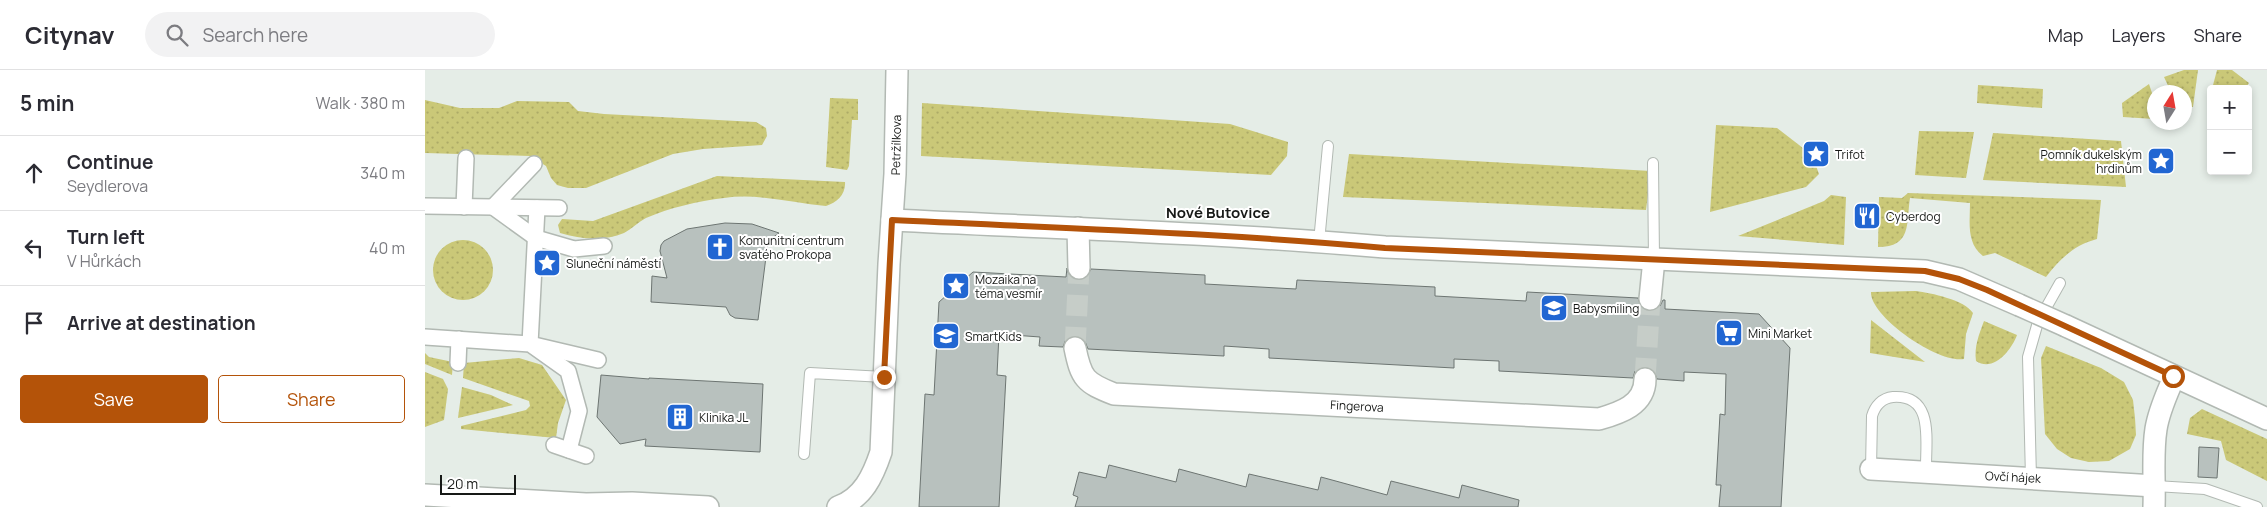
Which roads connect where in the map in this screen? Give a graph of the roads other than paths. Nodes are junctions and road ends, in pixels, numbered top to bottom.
1 (897, 70) edge
2 (1327, 146) dead end
3 (466, 158) dead end
4 (1653, 163) dead end
5 (534, 164) dead end
6 (425, 206) edge
7 (464, 207) junction
8 (493, 207) junction
9 (537, 208) junction
10 (559, 208) dead end
11 (892, 220) junction
12 (1078, 228) junction
13 (536, 238) junction
14 (1319, 242) junction
15 (604, 246) dead end
16 (1654, 259) junction
17 (1079, 268) tunnel mouth
18 (2060, 283) dead end
19 (1650, 299) tunnel mouth
20 (425, 337) edge
21 (459, 339) junction
22 (529, 344) junction
23 (1075, 348) tunnel mouth
24 (599, 360) dead end
25 (458, 363) dead end
26 (2173, 376) junction
27 (884, 377) junction
28 (1645, 379) tunnel mouth
29 (2267, 419) edge
30 (555, 445) dead end
31 (569, 450) junction
32 (805, 454) dead end
33 (586, 456) dead end
34 (1871, 468) joint
35 (1925, 473) junction
36 (2031, 478) junction
37 (425, 495) edge
38 (2155, 497) edge
39 (2231, 502) edge
40 (585, 506) edge
41 (708, 507) edge
42 (838, 507) edge
43 (2257, 507) edge

1 - 11 street, Petržílkova
2 - 14 lane
3 - 7 street
4 - 16 lane
5 - 8 street
6 - 7 street
7 - 8 street
8 - 9 street
8 - 13 street
9 - 10 street
9 - 13 street
11 - 12 street
11 - 27 street, Petržílkova
12 - 14 street
12 - 17 street
13 - 15 street
13 - 22 street
14 - 16 street
16 - 19 street
16 - 26 street, bridge
18 - 36 lane
20 - 21 street
21 - 22 street
21 - 25 street
22 - 24 street
22 - 31 street
23 - 28 street, Fingerova
26 - 29 street
26 - 38 street
27 - 32 lane
27 - 42 street, Petržílkova
30 - 31 street
31 - 33 street
34 - 35 street, Ovčí hájek
34 - 35 lane
35 - 36 street, Ovčí hájek
36 - 38 street, Ovčí hájek
37 - 40 street
38 - 39 lane
39 - 43 lane
40 - 41 street

